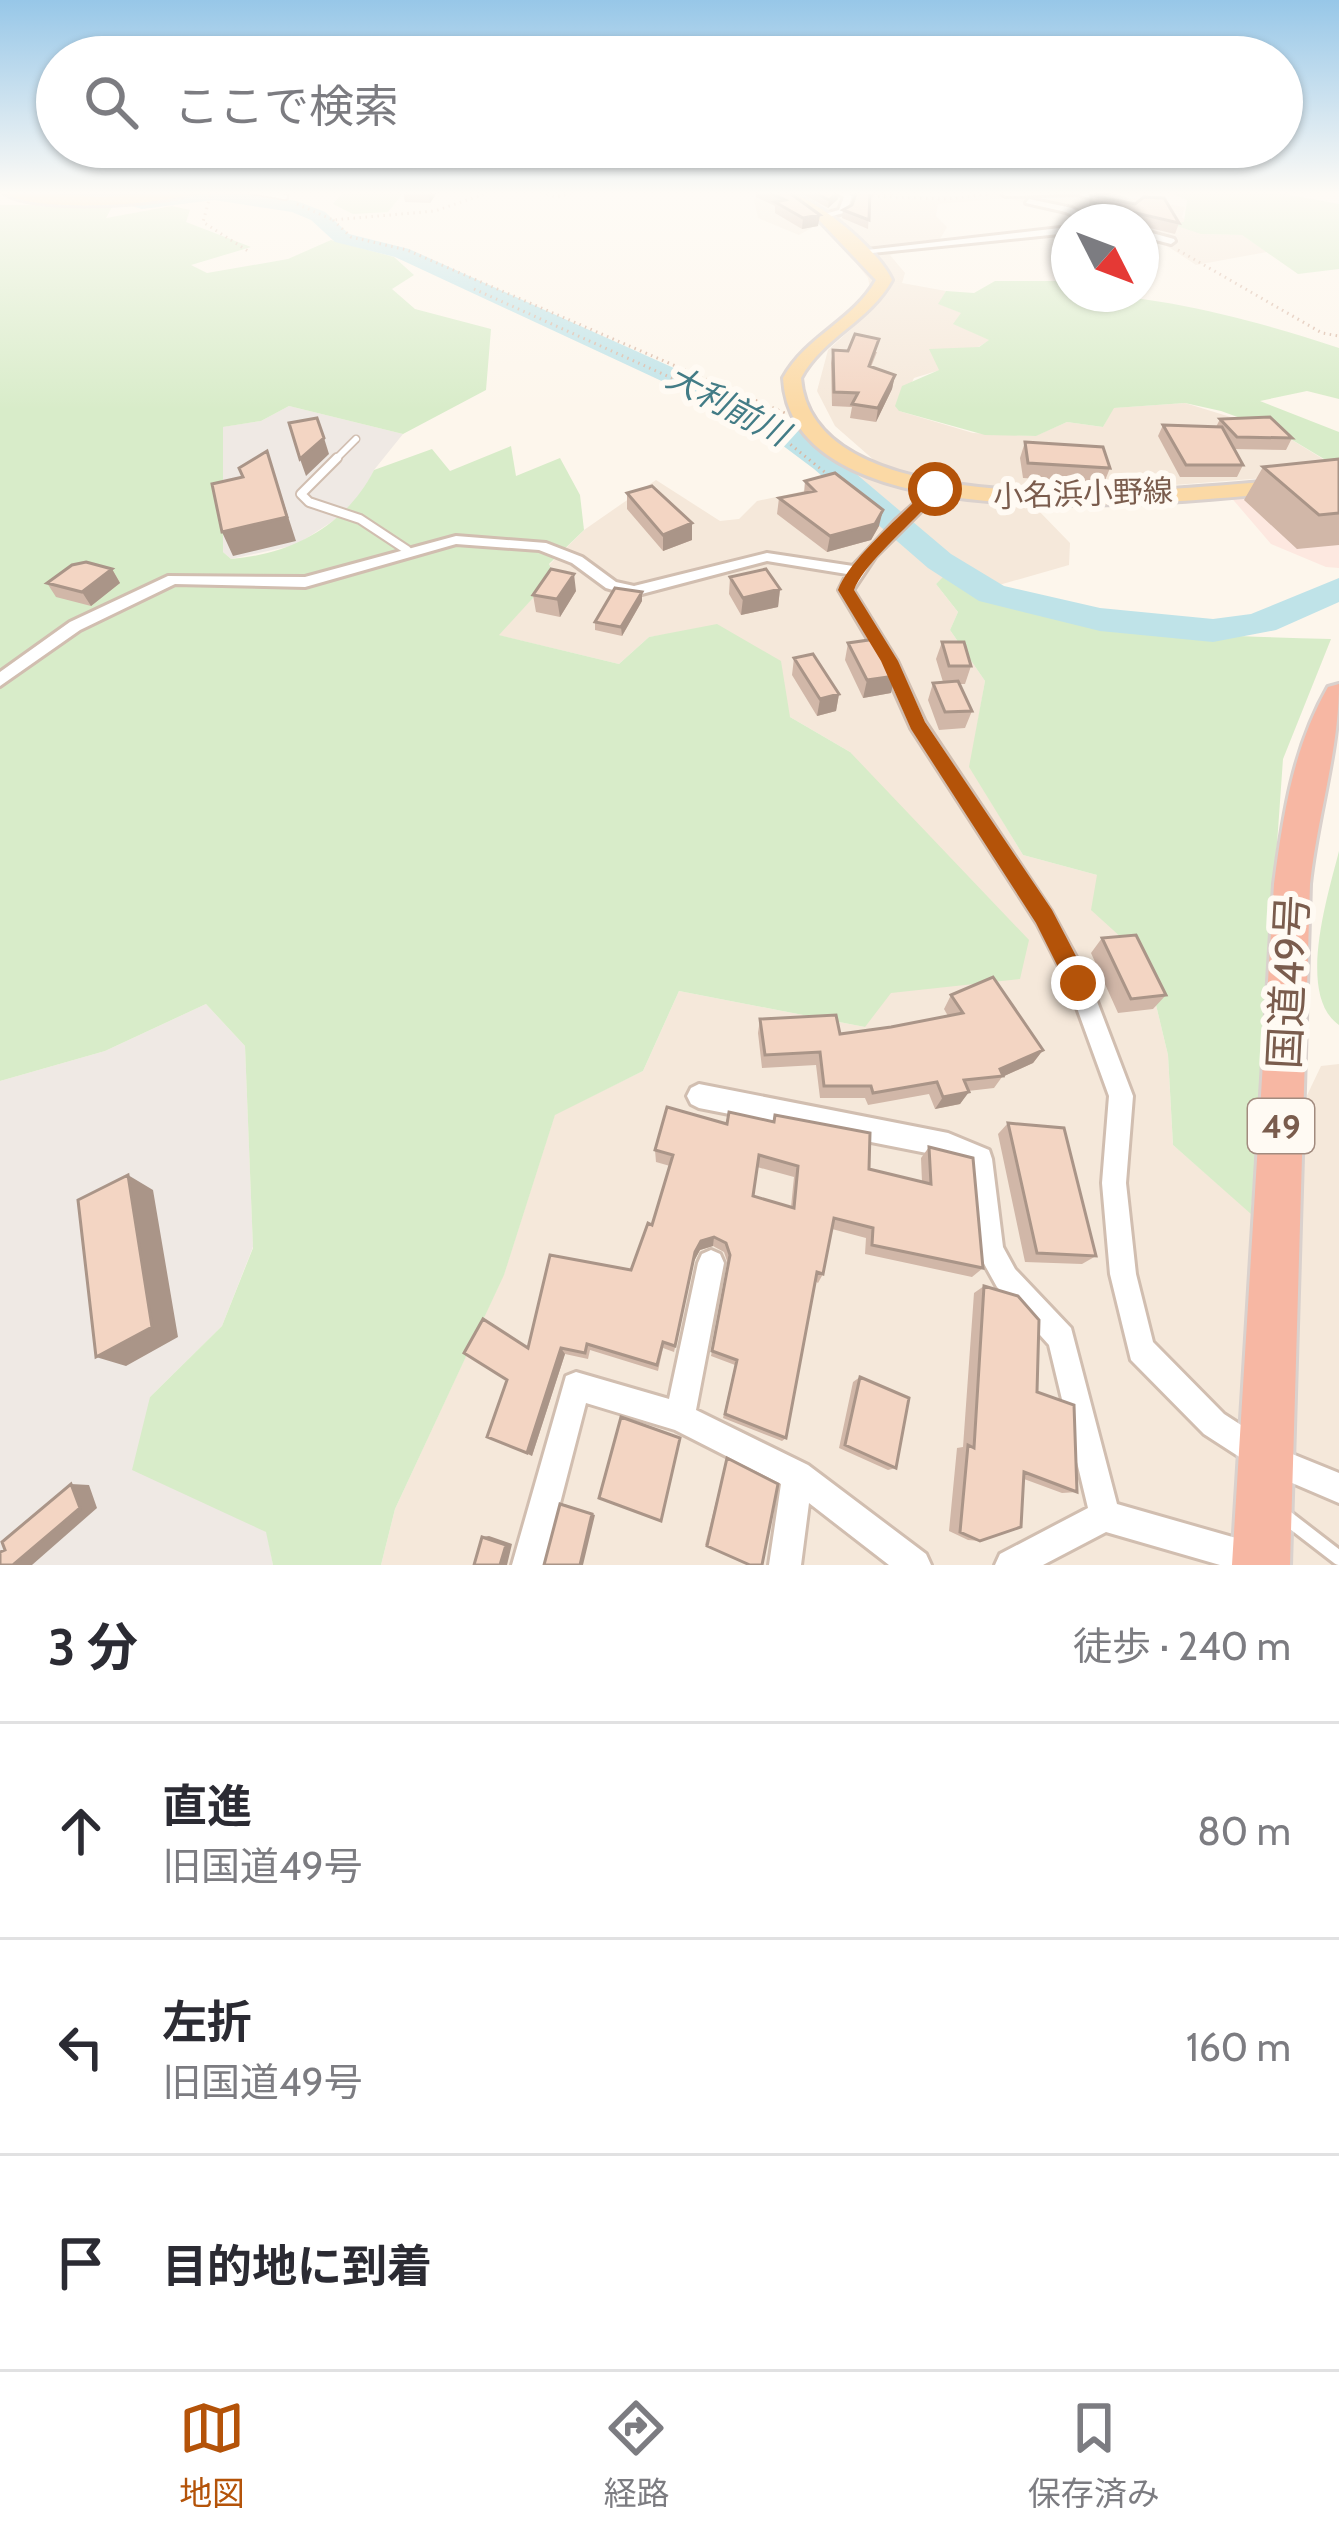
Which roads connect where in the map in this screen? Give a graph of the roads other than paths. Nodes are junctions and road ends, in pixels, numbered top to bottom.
1 (874, 264) edge
2 (356, 439) dead end
3 (1339, 481) edge
4 (935, 489) junction
5 (406, 550) junction
6 (853, 570) junction
7 (0, 680) edge
8 (1339, 695) edge
9 (699, 1096) dead end
10 (711, 1263) dead end
11 (680, 1417) junction
12 (797, 1476) junction
13 (1265, 1479) junction
14 (1339, 1488) edge
15 (1105, 1516) junction
16 (1339, 1558) edge
17 (1261, 1563) edge
18 (528, 1565) edge
19 (785, 1565) edge
20 (915, 1565) edge
21 (1011, 1565) edge

1 - 4 main road, 小名浜小野線
2 - 5 lane
3 - 4 main road, 小名浜小野線
4 - 6 street
5 - 6 street
5 - 7 street
6 - 13 street
8 - 13 highway, 国道49号 / 49
9 - 15 street
10 - 11 street
11 - 12 street
11 - 18 street
12 - 19 street
12 - 20 street
13 - 14 street
13 - 16 lane
13 - 17 highway, 国道49号 / 49
15 - 17 street
15 - 21 street

